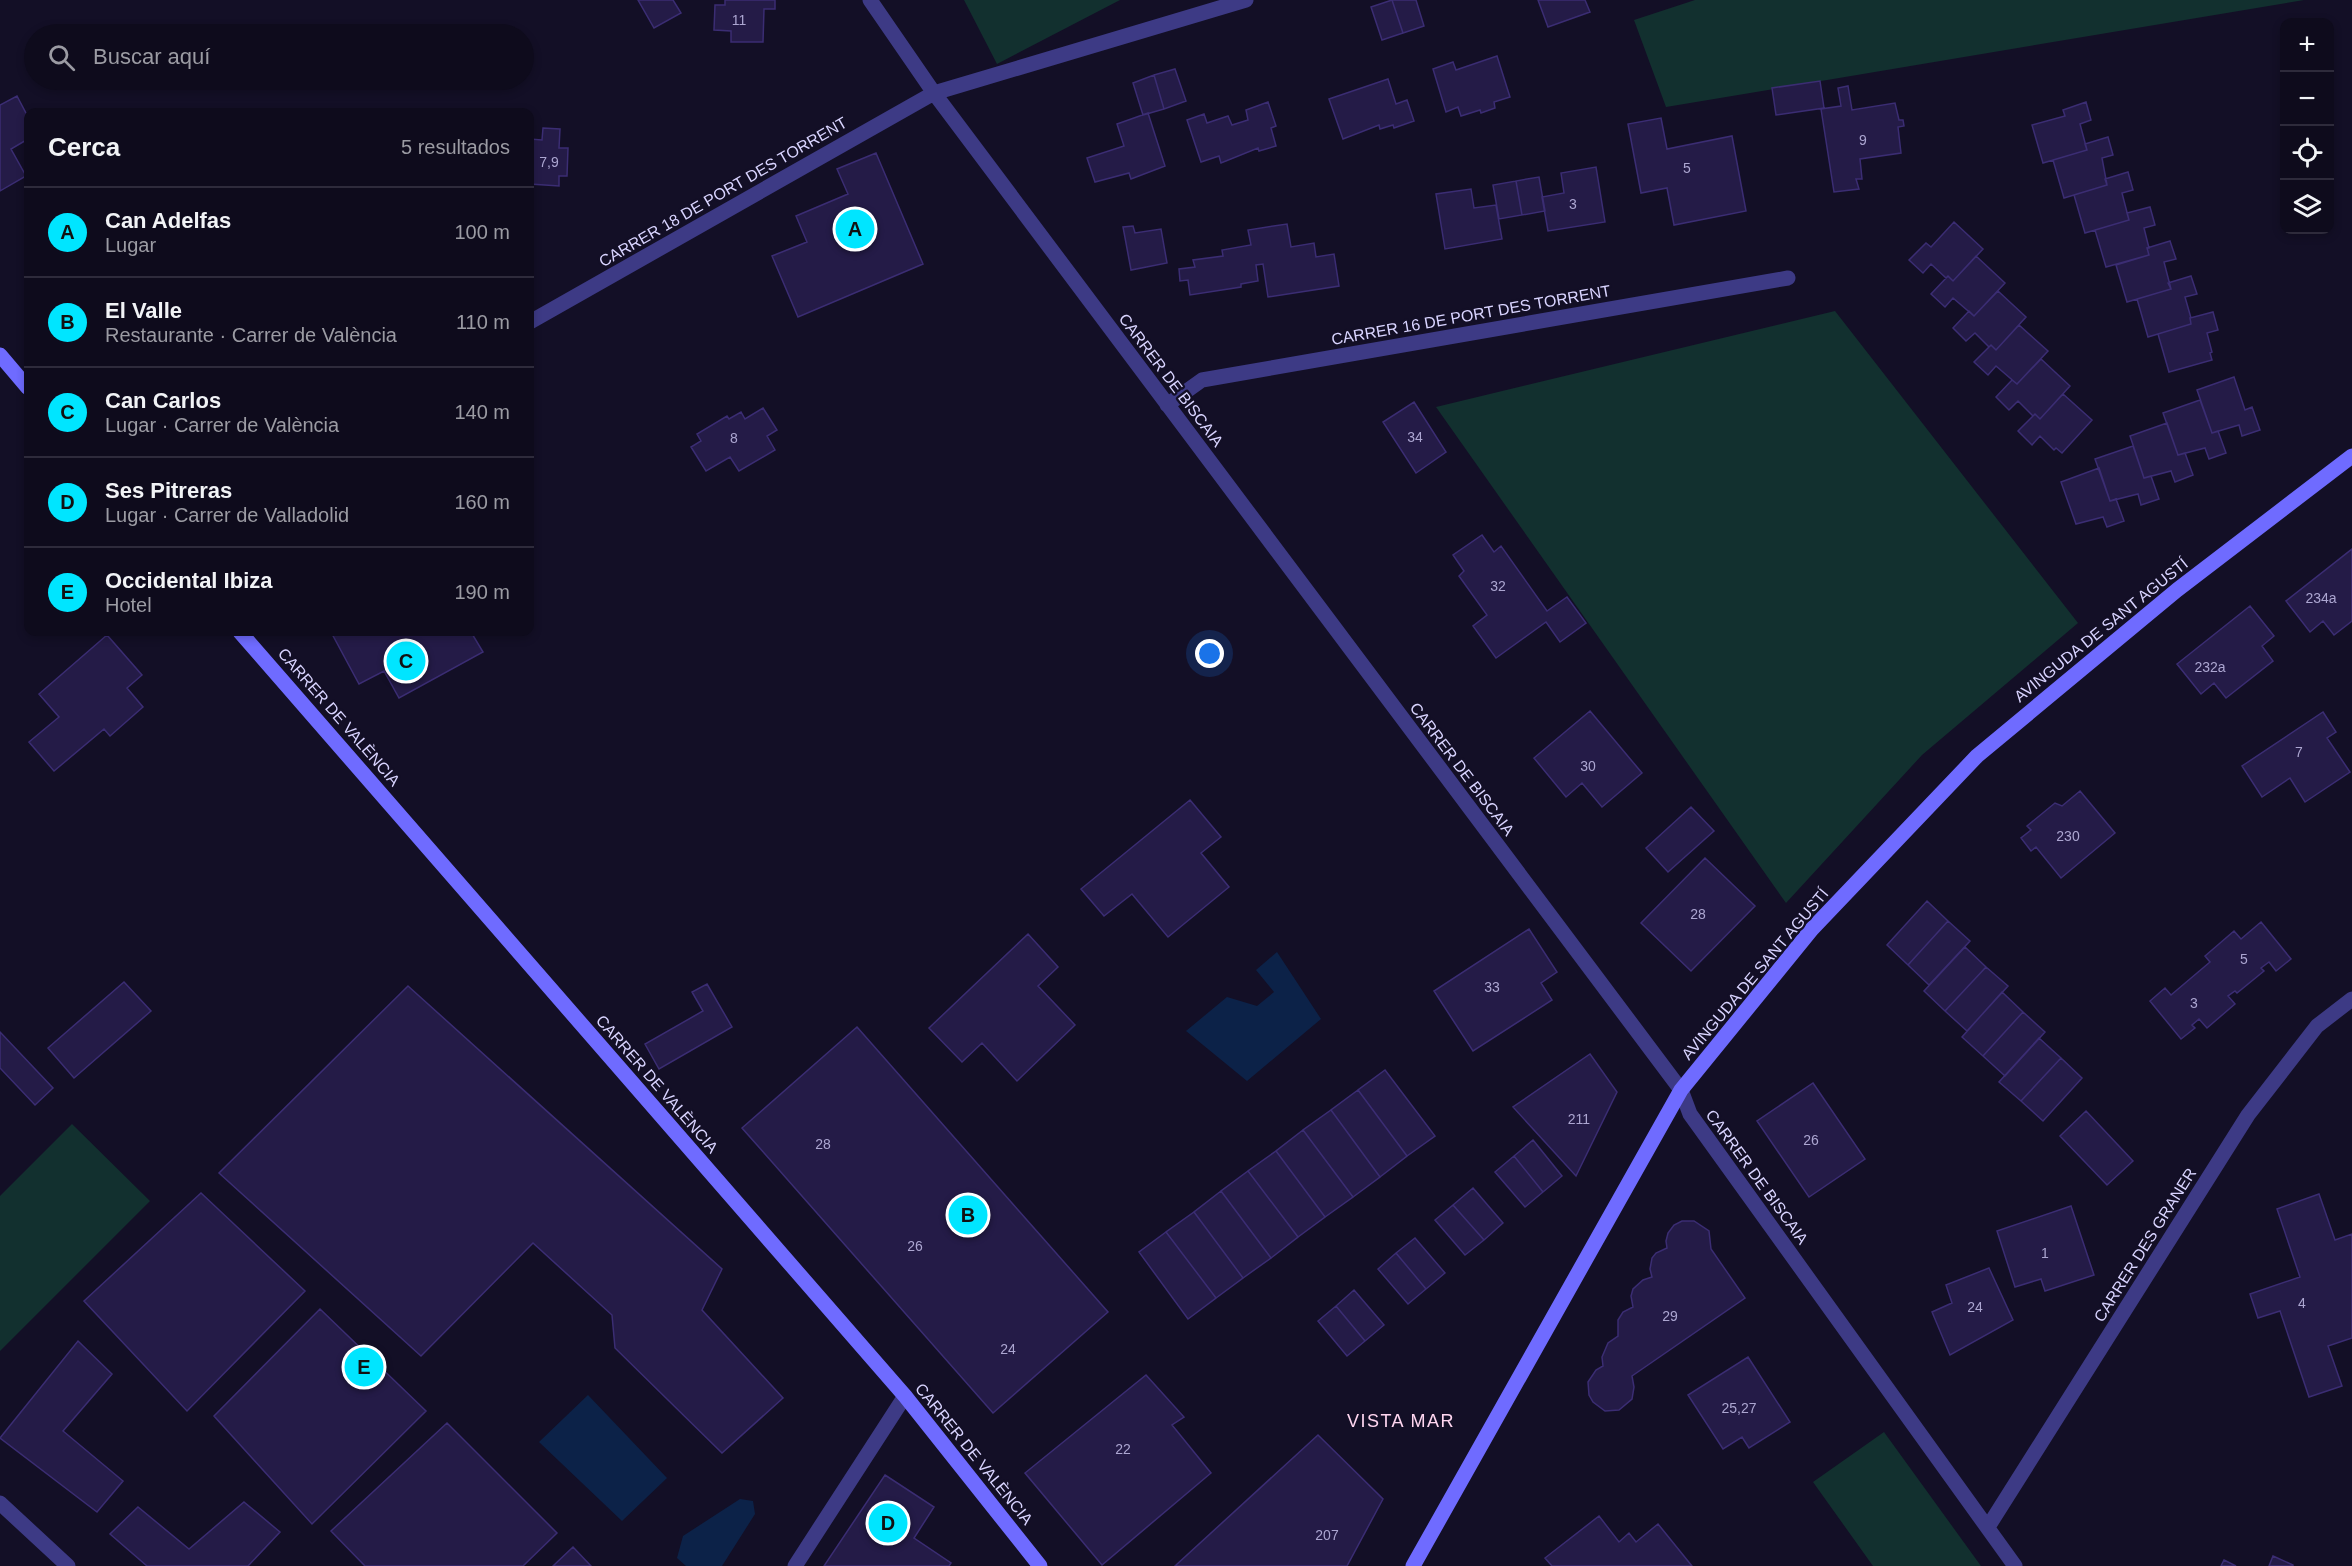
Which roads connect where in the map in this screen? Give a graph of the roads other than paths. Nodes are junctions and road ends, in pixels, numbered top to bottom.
1 (870, 0) edge
2 (1246, 0) edge
3 (934, 93) junction
4 (1788, 278) dead end
5 (534, 320) edge
6 (0, 356) edge
7 (24, 383) edge
8 (1167, 405) junction
9 (2352, 456) edge
10 (243, 636) edge
11 (2352, 999) edge
12 (1681, 1090) junction
13 (905, 1396) junction
14 (0, 1503) edge
15 (1988, 1527) junction
16 (68, 1566) edge
17 (795, 1566) edge
18 (1040, 1566) edge
19 (1413, 1566) edge
20 (2015, 1566) edge

1 - 3 street, CARRER DE BISCAIA
2 - 3 street, CARRER 18 DE PORT DES TORRENT
3 - 5 street, CARRER 18 DE PORT DES TORRENT
3 - 8 street, CARRER DE BISCAIA
4 - 8 street, CARRER 16 DE PORT DES TORRENT
6 - 7 street
8 - 12 street, CARRER DE BISCAIA
9 - 12 street, AVINGUDA DE SANT AGUSTÍ
10 - 13 street, CARRER DE VALÈNCIA
11 - 15 street, CARRER DES GRANER
12 - 15 street, CARRER DE BISCAIA
12 - 19 street, AVINGUDA DE SANT AGUSTÍ
13 - 17 street
13 - 18 street, CARRER DE VALÈNCIA
14 - 16 street
15 - 20 street, CARRER DE BISCAIA

